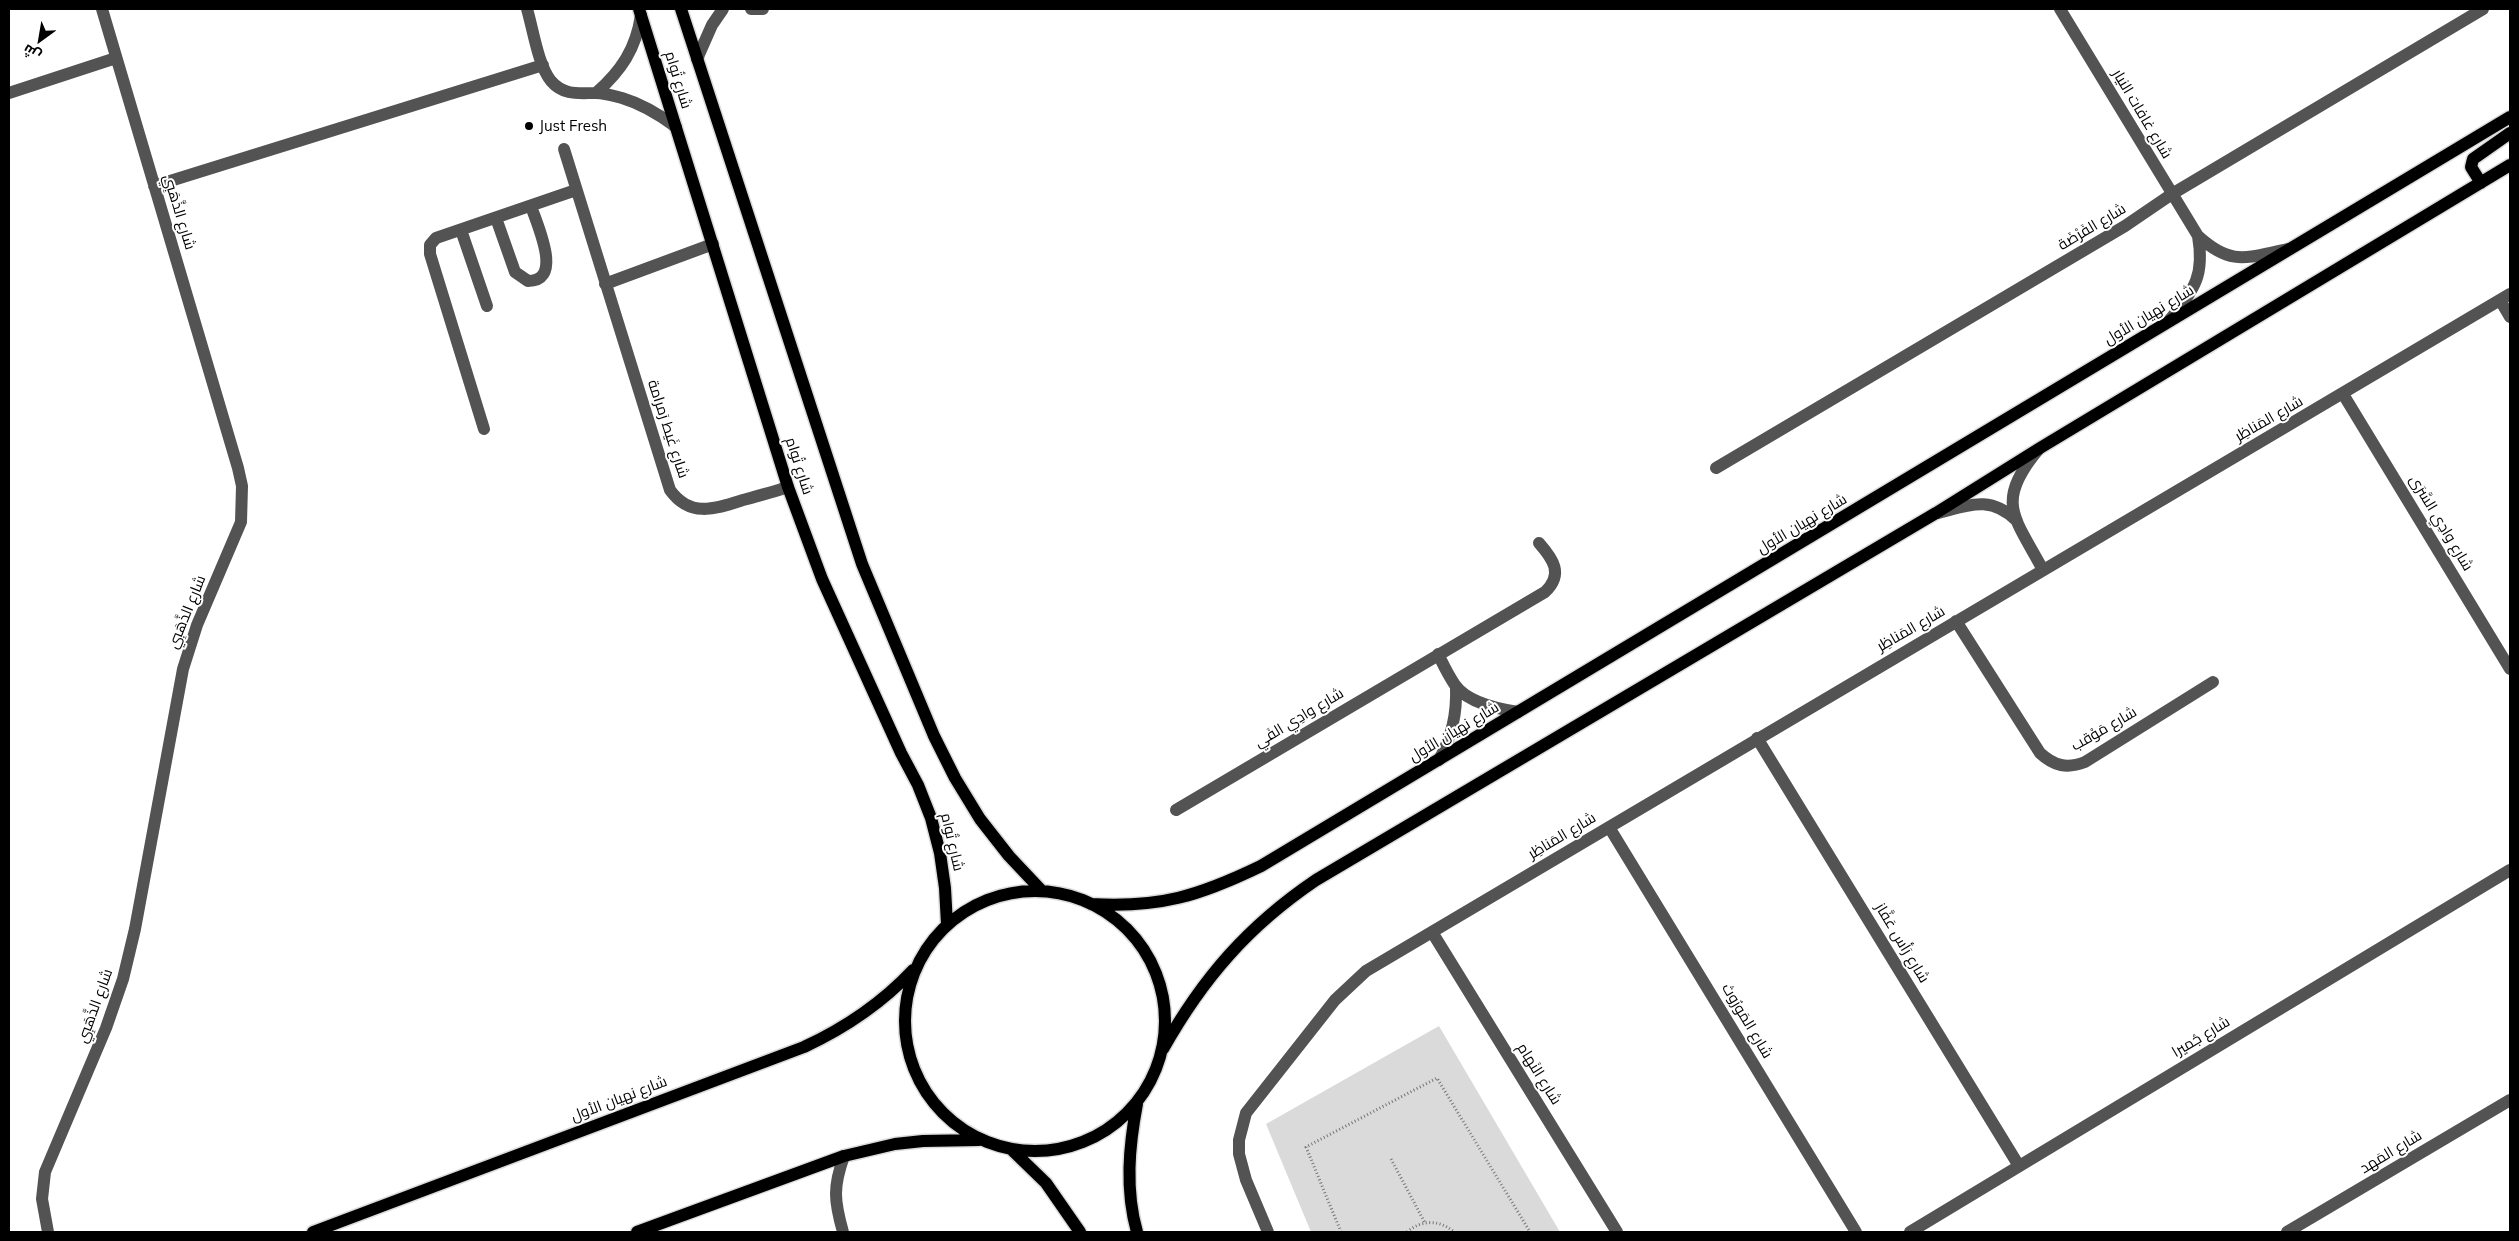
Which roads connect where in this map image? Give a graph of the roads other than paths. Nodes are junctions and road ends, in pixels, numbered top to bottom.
1 (102, 9) edge
2 (527, 9) edge
3 (682, 9) edge
4 (723, 9) edge
5 (751, 9) edge
6 (763, 9) edge
7 (2060, 9) edge
8 (2483, 9) edge
9 (640, 12) edge
10 (116, 58) junction
11 (697, 59) junction
12 (543, 65) junction
13 (9, 93) edge
14 (596, 93) junction
15 (2510, 117) edge
16 (676, 127) junction
17 (2510, 133) edge
18 (564, 149) dead end
19 (2510, 166) edge
20 (2481, 183) junction
21 (154, 186) junction
22 (576, 190) junction
23 (2172, 194) junction
24 (532, 206) junction
25 (496, 218) junction
26 (461, 230) junction
27 (2198, 236) junction
28 (713, 244) junction
29 (2289, 249) junction
30 (605, 284) junction
31 (2505, 297) edge
32 (488, 306) dead end
33 (2510, 317) edge
34 (2167, 324) junction
35 (2343, 394) junction
36 (484, 429) dead end
37 (2040, 448) junction
38 (1716, 468) dead end
39 (788, 487) junction
40 (1936, 513) junction
41 (2017, 521) junction
42 (1539, 543) dead end
43 (2043, 570) junction
44 (1956, 621) junction
45 (1438, 654) junction
46 (2510, 669) edge
47 (2213, 682) dead end
48 (1456, 686) junction
49 (1518, 712) junction
50 (1757, 738) junction
51 (1439, 760) junction
52 (1176, 810) dead end
53 (1609, 826) junction
54 (2510, 870) edge
55 (1042, 891) junction
56 (1091, 904) junction
57 (946, 924) junction
58 (1432, 932) junction
59 (918, 964) junction
60 (1163, 1049) junction
61 (2510, 1100) edge
62 (1137, 1104) junction
63 (981, 1140) junction
64 (1012, 1150) junction
65 (844, 1156) junction
66 (2019, 1166) junction
67 (49, 1231) edge
68 (313, 1232) edge
69 (637, 1232) edge
70 (841, 1232) edge
71 (1080, 1232) edge
72 (1137, 1232) edge
73 (1268, 1232) edge
74 (1617, 1232) edge
75 (1856, 1232) edge
76 (1910, 1232) edge
77 (2288, 1232) edge

1 - 10 street, شارع الذَّهَبِي
2 - 12 street
3 - 11 main road, شارع تُوام
4 - 11 street
5 - 6 street
7 - 23 street, شارع غافات النيار
8 - 23 street, شارع الفَرْضَة
9 - 14 street
9 - 16 main road, شارع تُوام
10 - 13 street
10 - 21 street, شارع الذَّهَبِي
11 - 55 main road, شارع تُوام
12 - 14 street
12 - 21 street
14 - 16 street
15 - 29 main road, شارع نهيان الأول
16 - 28 main road, شارع تُوام
17 - 20 main road
18 - 22 street, شارع غَيط رَمرامة
19 - 20 main road
20 - 37 main road
21 - 67 street, شارع الذَّهَبِي
22 - 24 street
22 - 30 street, شارع غَيط رَمرامة
23 - 27 street, شارع غافات النيار
23 - 38 street, شارع الفَرْضَة
24 - 25 street
24 - 25 street
25 - 26 street
26 - 32 street
26 - 36 street
27 - 29 street, شارع غافات النيار
27 - 34 street, شارع غافات النيار
28 - 30 street
28 - 39 main road, شارع تُوام
29 - 34 main road, شارع نهيان الأول
30 - 39 street, شارع غَيط رَمرامة
31 - 33 street
31 - 35 street, شارع المَناظِر
34 - 49 main road, شارع نهيان الأول
35 - 43 street, شارع المَناظِر
35 - 46 street, شارع وادِي السَّرَى
37 - 40 main road
37 - 41 street
39 - 57 main road, شارع تُوام
40 - 41 street
40 - 60 main road
41 - 43 street
42 - 45 street, شارع وادِي الفَي
43 - 44 street, شارع المَناظِر
44 - 47 street, شارع مَوْقب
44 - 50 street, شارع المَناظِر
45 - 48 street
45 - 52 street, شارع وادِي الفَي
48 - 49 street
48 - 51 street
49 - 51 main road, شارع نهيان الأول
50 - 53 street, شارع المَناظِر
50 - 66 street, شارع رَأس عَفَّاز
51 - 56 main road, شارع نهيان الأول
53 - 58 street, شارع المَناظِر
53 - 75 street, شارع المَورُوث
54 - 66 street, شارع جُميرا
55 - 56 main road
55 - 57 main road
56 - 60 main road
57 - 59 main road
58 - 73 street, شارع المَناظِر
58 - 74 street, شارع النَهام
59 - 63 main road
59 - 68 main road, شارع نهيان الأول
60 - 62 main road
61 - 77 street, شارع المَهد
62 - 64 main road
62 - 72 main road
63 - 64 main road
63 - 65 main road
64 - 71 main road
65 - 69 main road
65 - 70 street
66 - 76 street, شارع جُميرا

